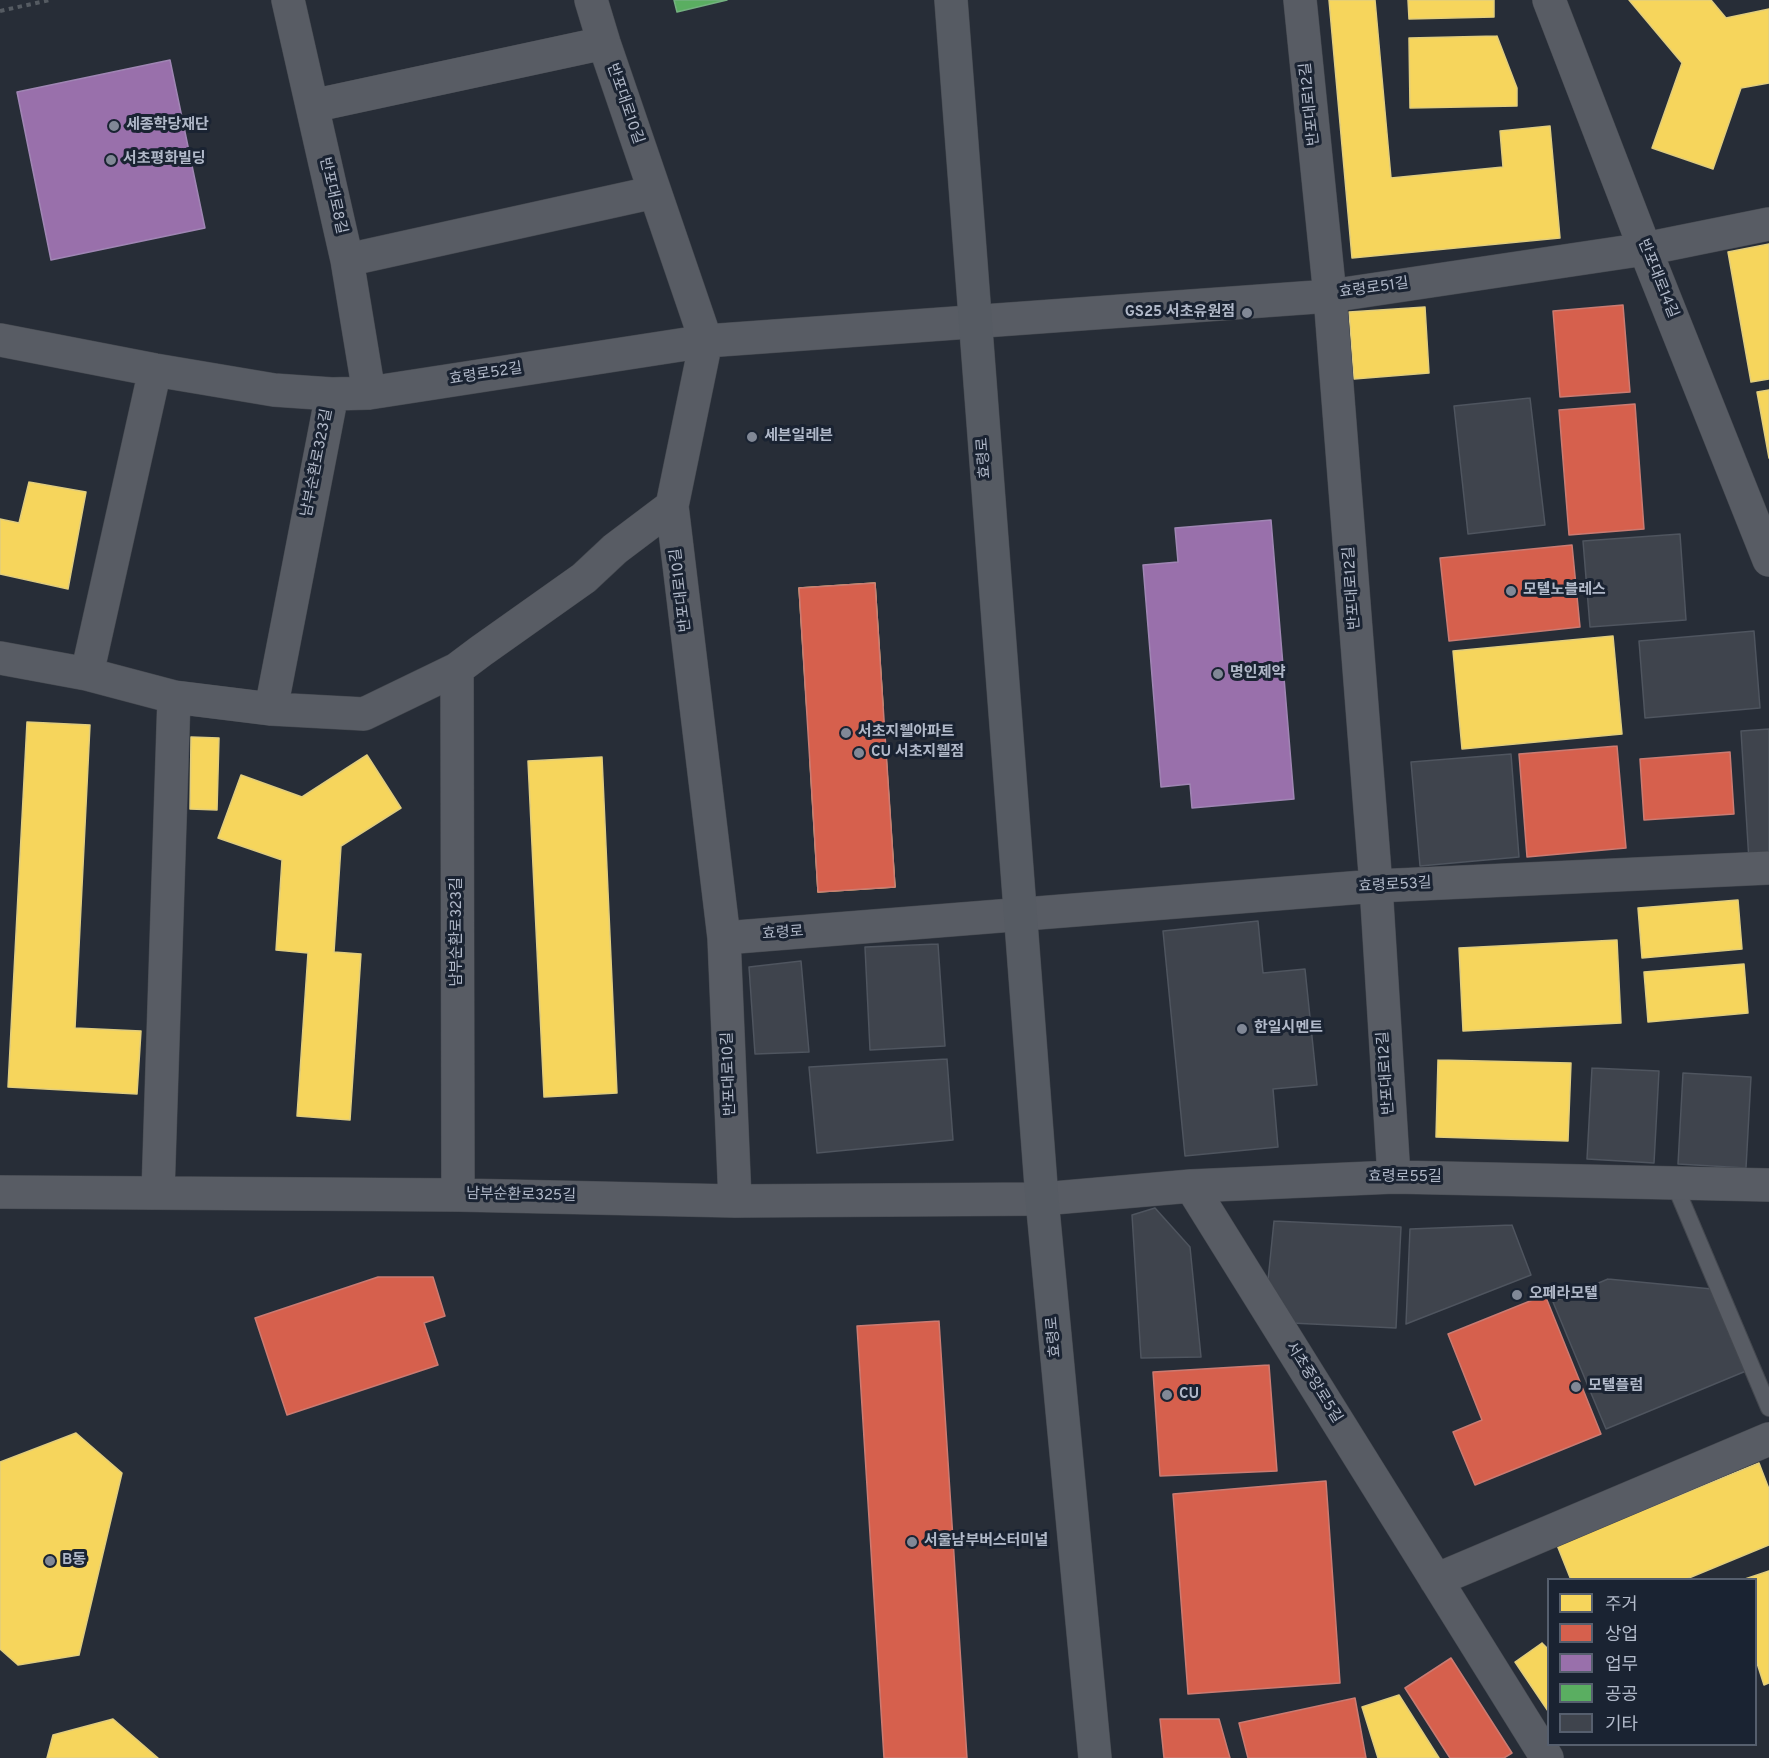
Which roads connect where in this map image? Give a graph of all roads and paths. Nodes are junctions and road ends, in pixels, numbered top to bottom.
1 (50, 0) edge
2 (288, 0) edge
3 (591, 0) edge
4 (951, 0) edge
5 (1300, 0) edge
6 (1549, 0) edge
7 (0, 11) edge
8 (604, 43) junction
9 (312, 106) junction
10 (655, 192) junction
11 (1769, 224) edge
12 (1645, 249) junction
13 (347, 260) junction
14 (1330, 296) junction
15 (975, 322) junction
16 (0, 340) edge
17 (706, 341) junction
18 (155, 370) junction
19 (369, 393) junction
20 (332, 394) junction
21 (672, 506) junction
22 (1769, 558) edge
23 (0, 657) edge
24 (457, 669) junction
25 (87, 674) junction
26 (174, 697) junction
27 (271, 709) junction
28 (1769, 868) edge
29 (1376, 886) junction
30 (1021, 915) junction
31 (724, 938) junction
32 (1394, 1176) junction
33 (1674, 1183) junction
34 (1769, 1185) edge
35 (1191, 1186) junction
36 (0, 1192) edge
37 (158, 1193) junction
38 (459, 1195) junction
39 (1042, 1199) junction
40 (735, 1201) junction
41 (1769, 1408) edge
42 (1769, 1439) edge
43 (1436, 1580) junction
44 (1095, 1758) edge
45 (1547, 1758) edge

1 - 7 path
2 - 9 street, 반포대로8길
3 - 8 street, 반포대로10길
4 - 15 main road, 효령로
5 - 14 street, 반포대로12길
6 - 12 street, 반포대로14길
8 - 9 street
8 - 10 street, 반포대로10길
9 - 13 street, 반포대로8길
10 - 13 street
10 - 17 street, 반포대로10길
11 - 12 street, 효령로51길
12 - 14 street, 효령로51길
12 - 22 street, 반포대로14길
13 - 19 street, 반포대로8길
14 - 15 street, 효령로51길
14 - 29 street, 반포대로12길
15 - 17 street, 효령로52길
15 - 30 main road, 효령로
16 - 18 street, 효령로52길
17 - 19 street, 효령로52길
17 - 21 street, 반포대로10길
18 - 20 street, 효령로52길
18 - 25 street
19 - 20 street, 효령로52길
20 - 27 street, 남부순환로323길
21 - 24 street
21 - 31 street, 반포대로10길
23 - 25 street
24 - 27 street
24 - 38 street, 남부순환로323길
25 - 26 street
26 - 27 street
26 - 37 street
28 - 29 street, 효령로53길
29 - 30 street, 효령로53길
29 - 32 street, 반포대로12길
30 - 31 street, 효령로
30 - 39 main road, 효령로
31 - 40 street, 반포대로10길
32 - 33 street, 효령로55길
32 - 35 street, 효령로55길
33 - 34 street, 효령로55길
33 - 41 lane
35 - 39 street, 효령로55길
35 - 43 street, 서초중앙로5길
36 - 37 street, 남부순환로325길
37 - 38 street, 남부순환로325길
38 - 40 street, 남부순환로325길
39 - 40 street, 남부순환로325길
39 - 44 main road, 효령로
42 - 43 street
43 - 45 street, 서초중앙로5길

